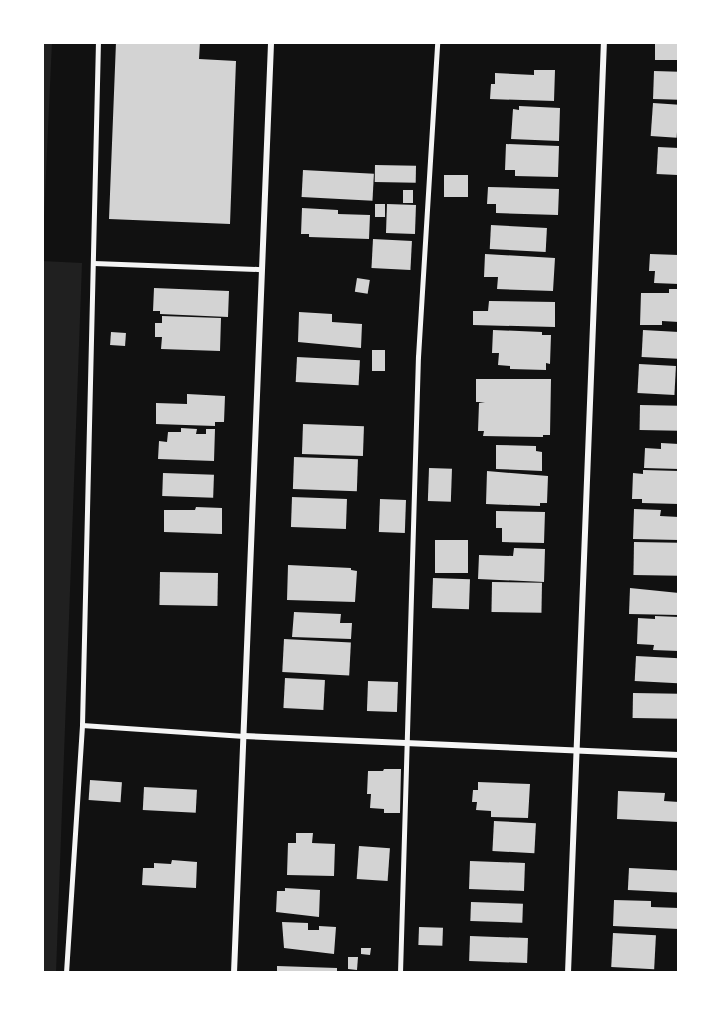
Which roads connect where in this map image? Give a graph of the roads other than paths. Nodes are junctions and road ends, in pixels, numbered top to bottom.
1 (98, 42) edge
2 (271, 42) edge
3 (437, 42) edge
4 (604, 42) edge
5 (94, 263) junction
6 (261, 269) junction
7 (82, 725) junction
8 (244, 736) junction
9 (407, 742) junction
10 (578, 749) junction
11 (679, 755) edge
12 (66, 973) edge
13 (234, 973) edge
14 (400, 973) edge
15 (568, 973) edge

1 - 5 lane
2 - 6 street
3 - 9 lane
4 - 10 street
5 - 6 lane
5 - 7 lane
6 - 8 street
7 - 8 lane
7 - 12 lane
8 - 9 street
8 - 13 street
9 - 10 street
9 - 14 lane
10 - 11 street
10 - 15 street

